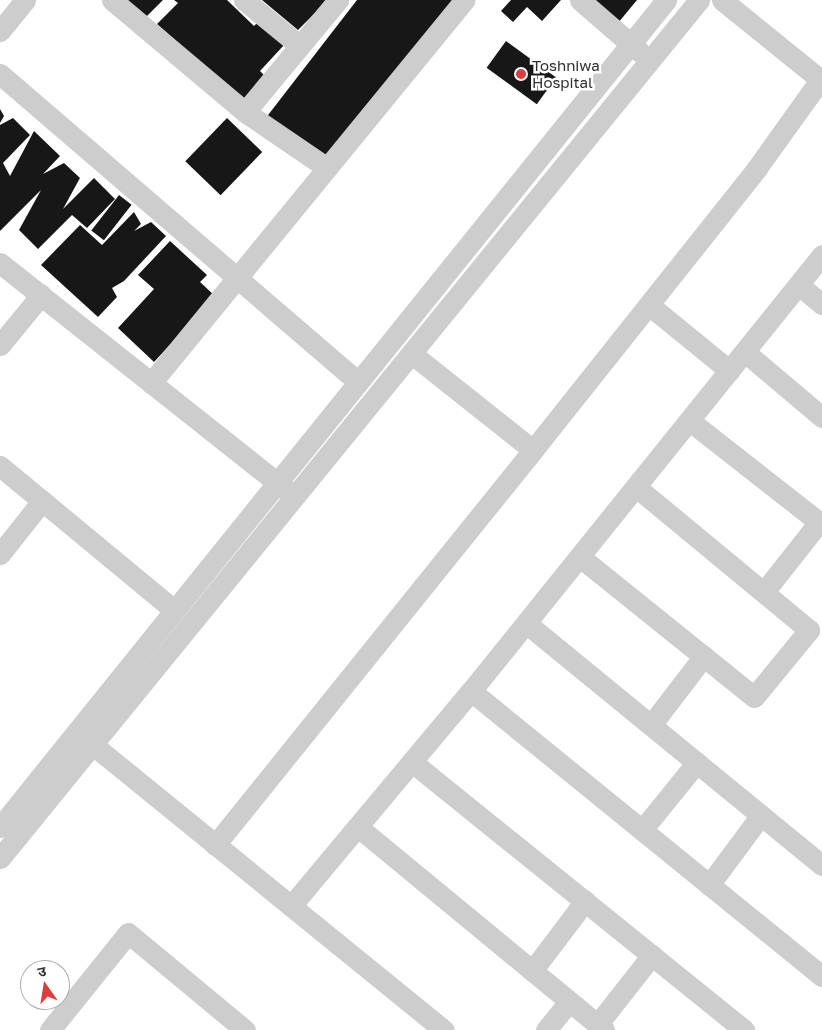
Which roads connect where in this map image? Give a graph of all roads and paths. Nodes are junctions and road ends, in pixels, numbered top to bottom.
1 (25, 0) edge
2 (112, 0) edge
3 (244, 0) edge
4 (338, 0) edge
5 (464, 0) edge
6 (580, 0) edge
7 (666, 0) edge
8 (699, 0) edge
9 (722, 0) edge
10 (0, 31) edge
11 (631, 44) junction
12 (300, 46) junction
13 (649, 61) junction
14 (0, 74) edge
15 (821, 81) edge
16 (246, 112) junction
17 (327, 168) junction
18 (822, 255) edge
19 (0, 263) edge
20 (237, 278) junction
21 (799, 285) junction
22 (41, 296) junction
23 (822, 304) edge
24 (648, 305) junction
25 (0, 345) edge
26 (746, 352) junction
27 (412, 354) junction
28 (730, 371) junction
29 (358, 382) junction
30 (151, 383) junction
31 (822, 417) edge
32 (690, 422) junction
33 (533, 450) junction
34 (0, 466) edge
35 (276, 482) junction
36 (636, 488) junction
37 (296, 498) junction
38 (42, 501) junction
39 (821, 523) edge
40 (0, 554) edge
41 (580, 557) junction
42 (764, 592) junction
43 (174, 610) junction
44 (526, 623) junction
45 (704, 656) junction
46 (471, 691) junction
47 (651, 725) junction
48 (93, 745) junction
49 (412, 762) junction
50 (697, 762) junction
51 (761, 815) junction
52 (358, 826) junction
53 (0, 827) edge
54 (642, 830) junction
55 (215, 845) junction
56 (0, 858) edge
57 (822, 864) edge
58 (709, 885) junction
59 (585, 902) junction
60 (291, 906) junction
61 (652, 955) junction
62 (532, 972) junction
63 (822, 976) edge
64 (569, 1002) junction
65 (419, 1022) edge
66 (600, 1027) edge
67 (50, 1030) edge
68 (245, 1030) edge
69 (444, 1030) edge
70 (546, 1030) edge
71 (744, 1030) edge

1 - 10 street
2 - 16 street
3 - 12 street
4 - 12 street
5 - 17 street
6 - 11 street
7 - 11 street
8 - 13 street
9 - 15 street
11 - 13 street
11 - 29 street
12 - 16 street
13 - 27 street
14 - 20 street
15 - 24 street
16 - 17 street
17 - 20 street
18 - 21 street
19 - 22 street
20 - 29 street
20 - 30 street
21 - 23 street
21 - 26 street
22 - 25 street
22 - 30 street
24 - 28 street
24 - 33 street
26 - 28 street
26 - 31 street
27 - 33 street
27 - 37 street
28 - 32 street
29 - 35 street
30 - 35 street
32 - 36 street
32 - 39 street
33 - 55 street
34 - 38 street
35 - 37 street
35 - 43 street
36 - 41 street
36 - 42 street
37 - 48 street
38 - 40 street
38 - 43 street
39 - 42 street
41 - 44 street
41 - 45 street
42 - 45 street
43 - 53 street
44 - 46 street
44 - 47 street
45 - 47 street
46 - 49 street
46 - 54 street
47 - 50 street
48 - 55 street
48 - 56 street
49 - 52 street
49 - 59 street
50 - 51 street
50 - 54 street
51 - 57 street
51 - 58 street
52 - 60 street
52 - 62 street
54 - 58 street
55 - 60 street
58 - 63 street
59 - 61 street
59 - 62 street
60 - 65 street
61 - 66 street
61 - 71 street
62 - 64 street
64 - 66 street
64 - 70 street
65 - 69 street
67 - 68 street

